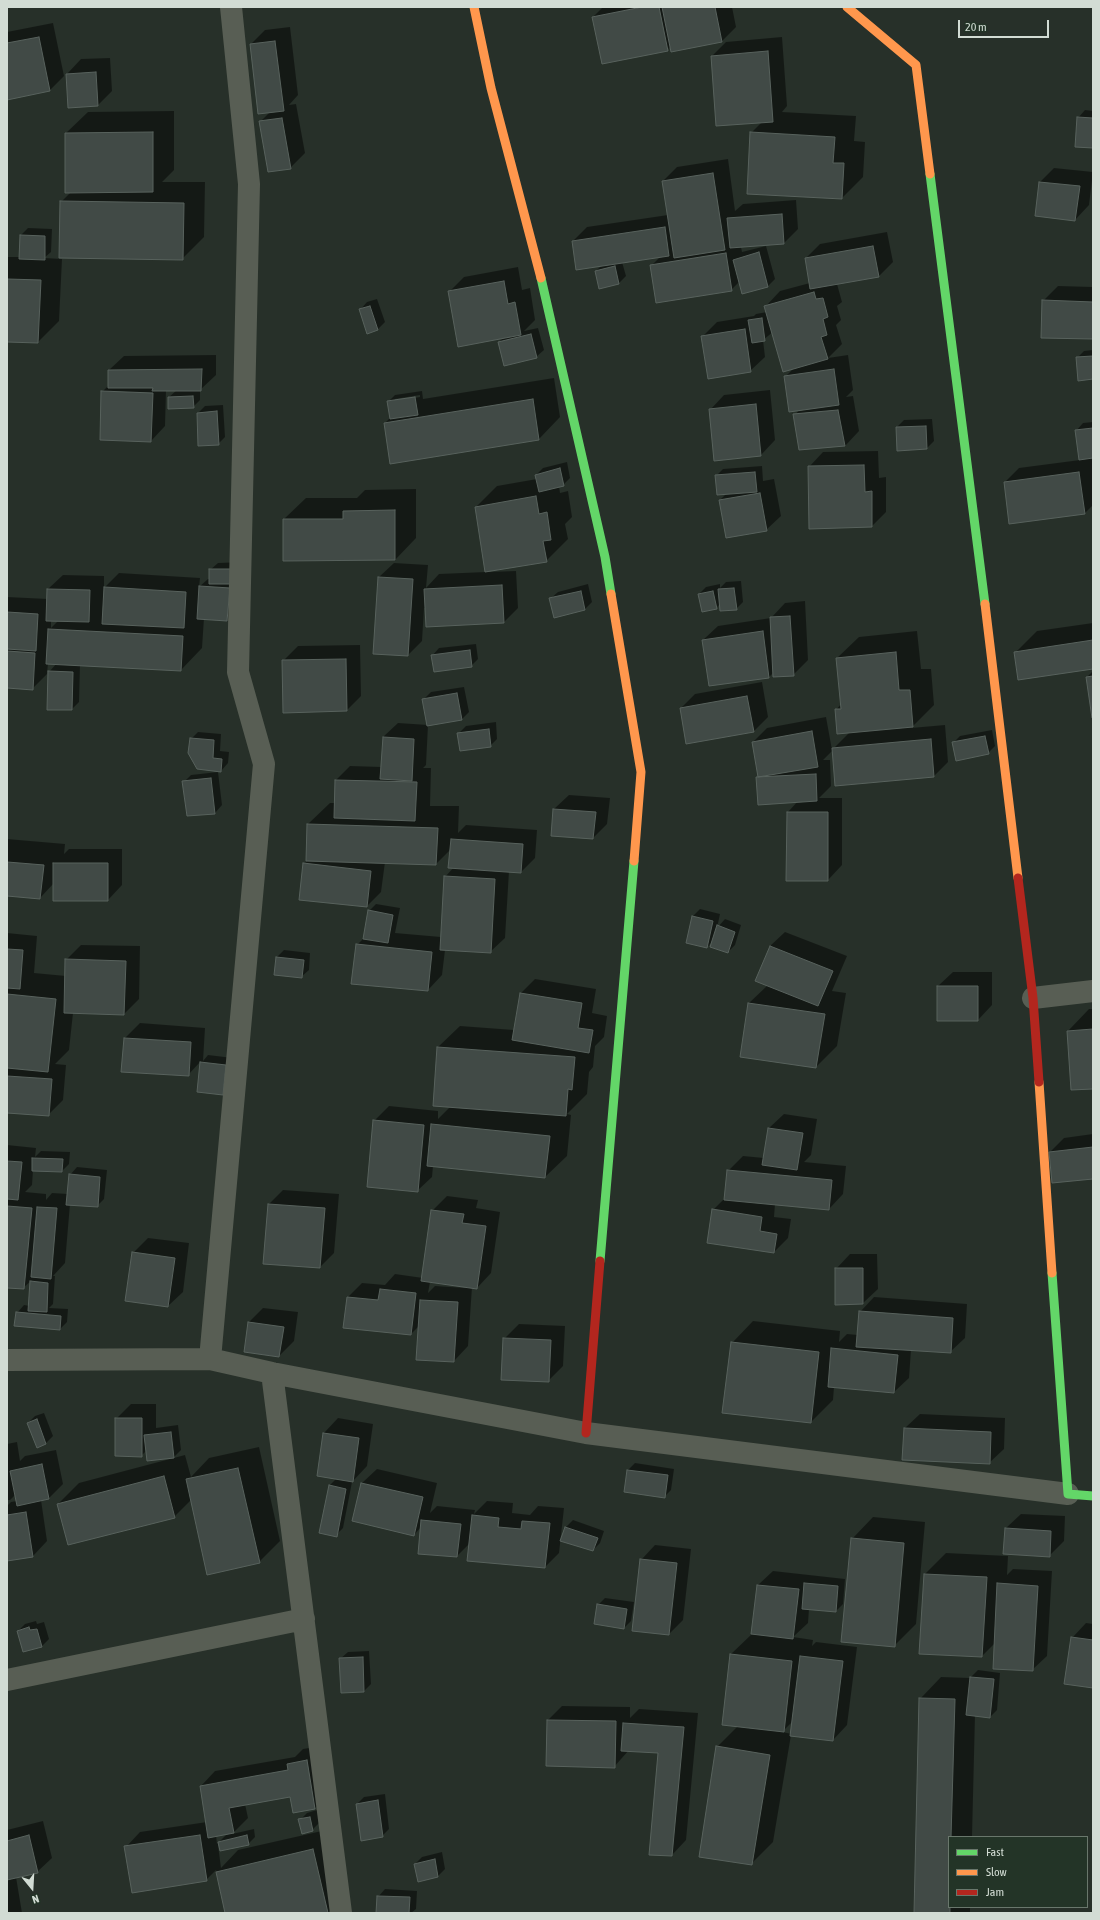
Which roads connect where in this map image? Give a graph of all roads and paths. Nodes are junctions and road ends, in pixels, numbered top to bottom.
1 (231, 7) edge
2 (474, 7) edge
3 (847, 7) edge
4 (1093, 991) edge
5 (1033, 998) junction
6 (210, 1359) junction
7 (7, 1360) edge
8 (272, 1373) junction
9 (586, 1433) junction
10 (1068, 1494) junction
11 (1093, 1496) edge
12 (304, 1619) junction
13 (7, 1680) edge
14 (341, 1913) edge

1 - 6 street
2 - 9 street
3 - 5 street
4 - 5 street
5 - 10 street
6 - 7 street
6 - 8 street
8 - 9 street
8 - 12 street
9 - 10 street
10 - 11 street
12 - 13 street
12 - 14 street

